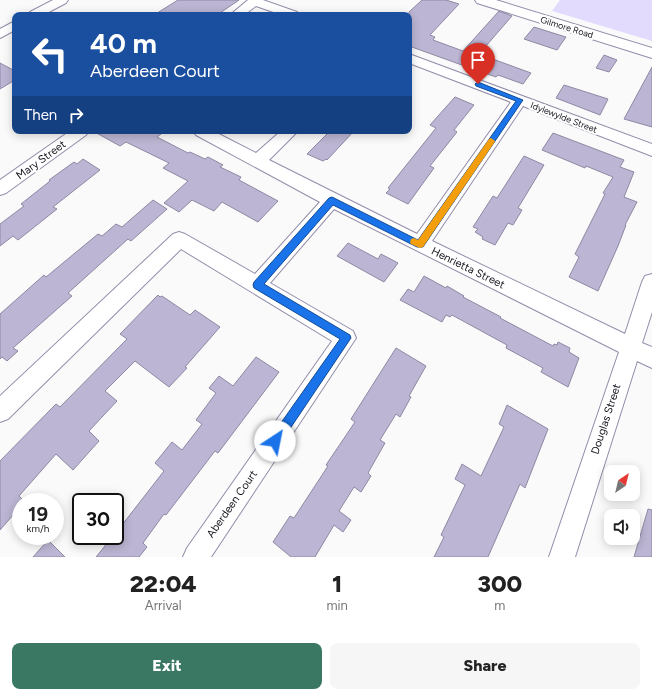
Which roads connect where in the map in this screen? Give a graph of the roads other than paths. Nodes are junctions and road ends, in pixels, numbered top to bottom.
1 (62, 0) edge
2 (255, 0) edge
3 (482, 0) edge
4 (40, 12) edge
5 (240, 12) edge
6 (285, 12) edge
7 (652, 53) edge
8 (412, 59) edge
9 (520, 100) junction
10 (77, 134) edge
11 (207, 134) edge
12 (287, 134) edge
13 (652, 150) edge
14 (258, 161) junction
15 (0, 189) edge
16 (332, 200) junction
17 (420, 244) junction
18 (652, 282) edge
19 (257, 285) junction
20 (630, 347) junction
21 (652, 358) edge
22 (0, 411) edge
23 (196, 557) edge
24 (562, 557) edge

1 - 4 street
2 - 5 street
2 - 6 street
3 - 7 main road, Gilmore Road
8 - 9 street, Idylewylde Street
9 - 13 street, Idylewylde Street
9 - 17 street
10 - 15 street, Mary Street
11 - 14 street, Henrietta Street
12 - 14 street
14 - 16 street, Henrietta Street
16 - 17 street, Henrietta Street
16 - 19 street
17 - 20 street, Henrietta Street
18 - 20 street, Douglas Street
19 - 22 street, Aberdeen Court
19 - 23 street, Aberdeen Court
20 - 21 street, Henrietta Street
20 - 24 street, Douglas Street

